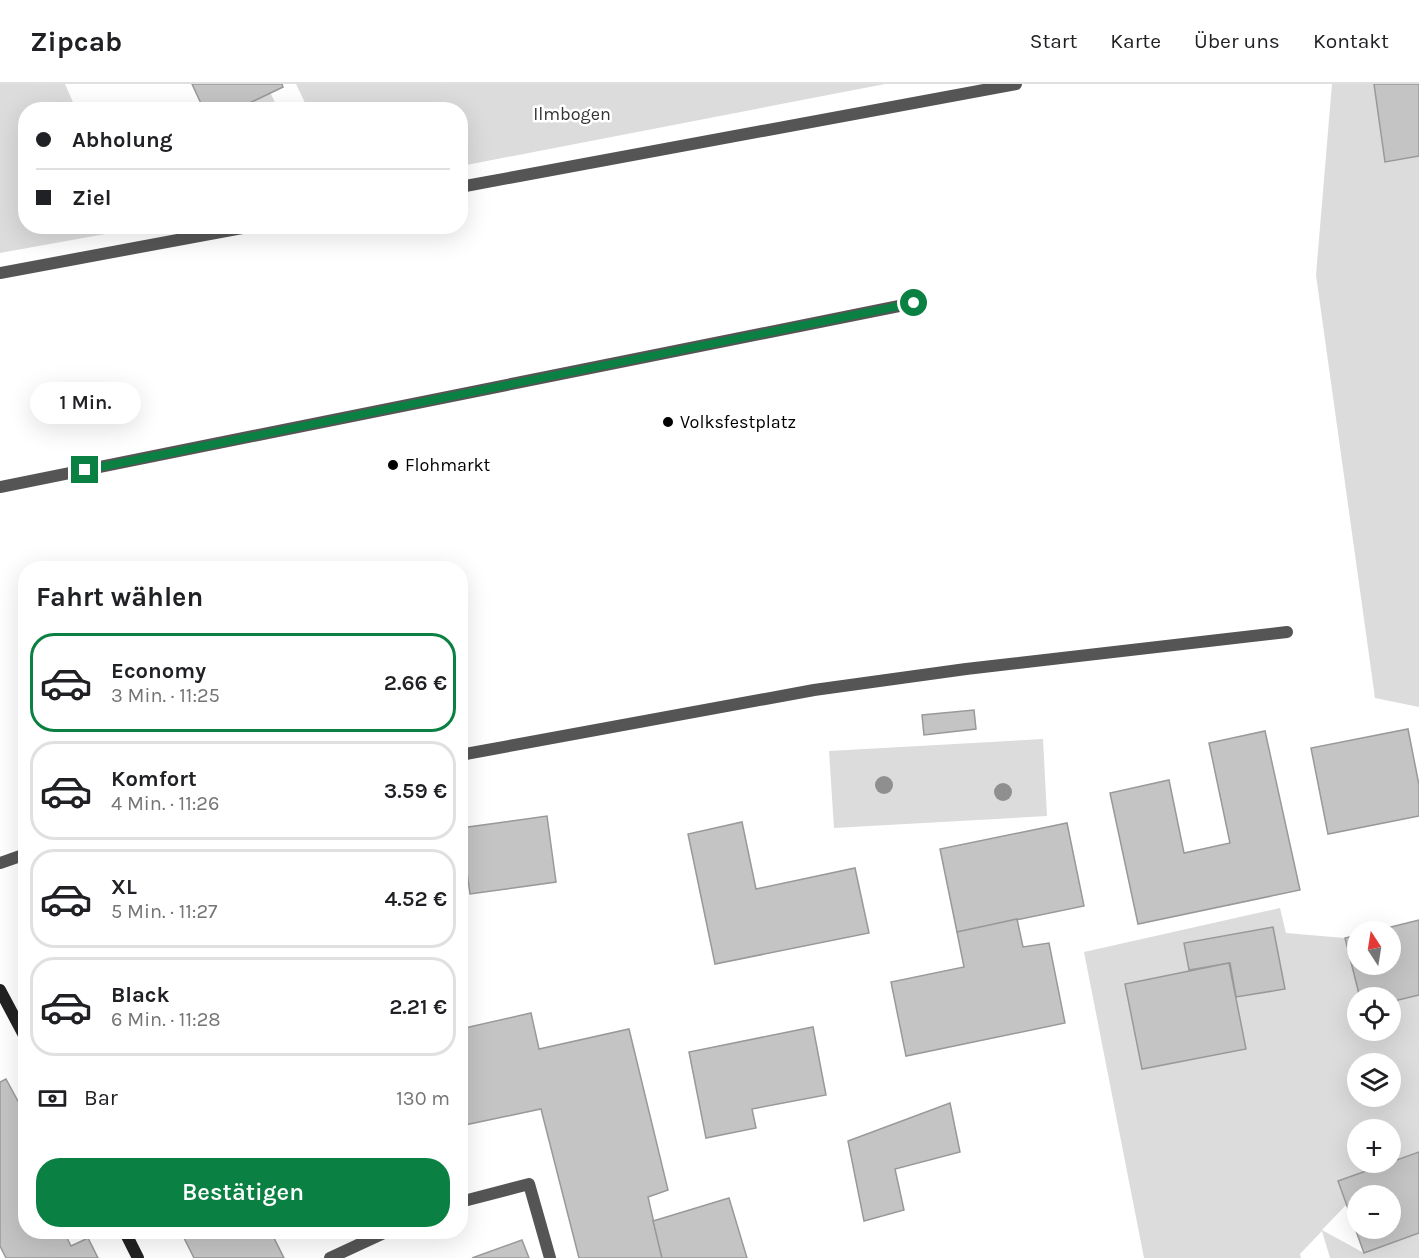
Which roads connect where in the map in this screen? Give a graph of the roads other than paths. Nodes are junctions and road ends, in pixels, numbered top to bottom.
1 (1016, 84) edge
2 (468, 187) edge
3 (210, 234) edge
4 (0, 273) edge
5 (914, 303) dead end
6 (0, 487) edge
7 (1287, 632) dead end
8 (468, 754) edge
9 (18, 857) edge
10 (0, 863) edge
11 (0, 990) edge
12 (18, 1024) edge
13 (468, 1200) edge
14 (128, 1239) edge
15 (371, 1239) edge
16 (138, 1258) edge
17 (330, 1258) edge
18 (550, 1258) edge

1 - 2 lane
3 - 4 lane
5 - 6 lane
7 - 8 lane
9 - 10 lane
11 - 12 street
13 - 18 lane
14 - 16 street
15 - 17 lane

